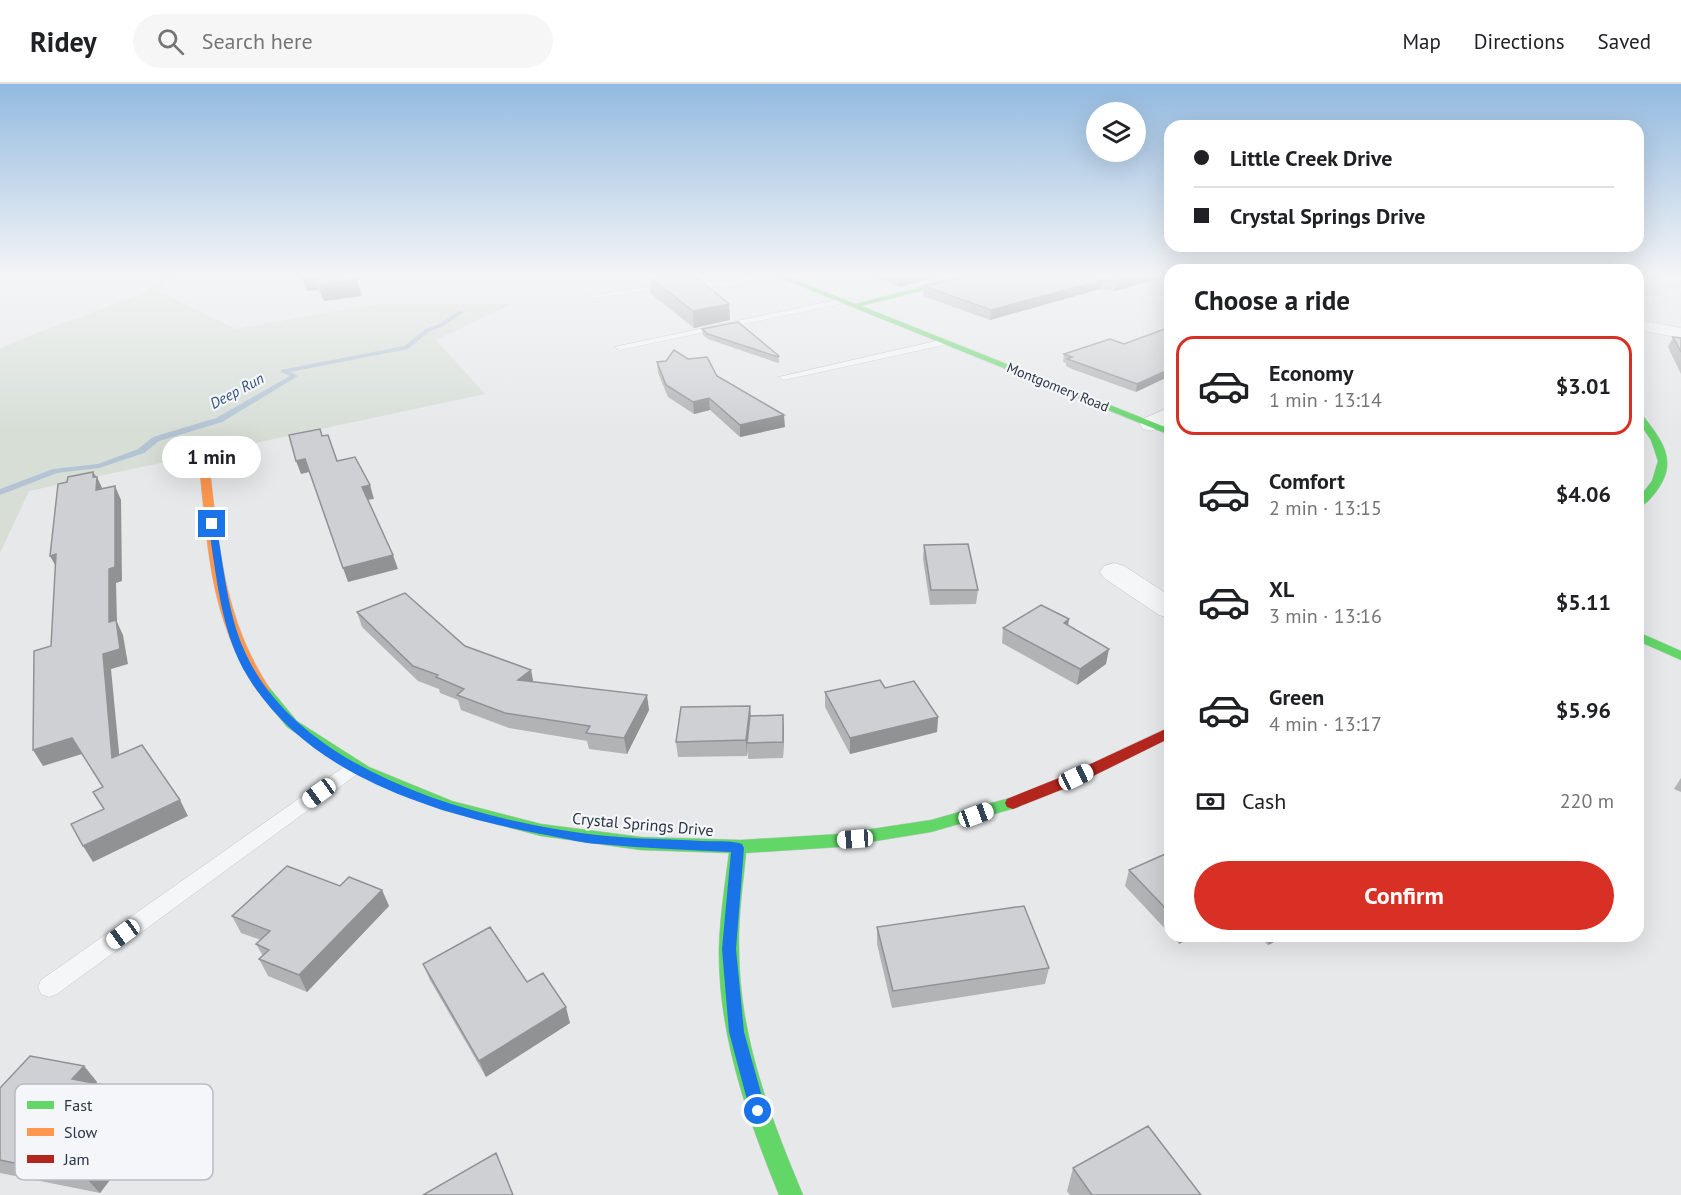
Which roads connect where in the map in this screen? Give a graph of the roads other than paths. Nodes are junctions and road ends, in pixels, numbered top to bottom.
1 (712, 328) edge
2 (909, 328) edge
3 (1653, 328) edge
4 (1681, 333) edge
5 (945, 342) junction
6 (620, 347) dead end
7 (784, 377) dead end
8 (1644, 422) edge
9 (1164, 423) edge
10 (204, 464) dead end
11 (1644, 500) edge
12 (1114, 572) dead end
13 (1164, 605) edge
14 (1644, 639) edge
15 (1681, 656) edge
16 (1164, 735) edge
17 (354, 768) junction
18 (738, 848) junction
19 (49, 987) dead end
20 (791, 1195) edge

1 - 6 lane
2 - 5 street, Montgomery Road
3 - 4 street
5 - 7 lane
5 - 9 street, Montgomery Road
8 - 11 street
10 - 17 street, Crystal Springs Drive
12 - 13 street
14 - 15 street
16 - 18 street, Crystal Springs Drive
17 - 18 street, Crystal Springs Drive
17 - 19 lane
18 - 20 street

